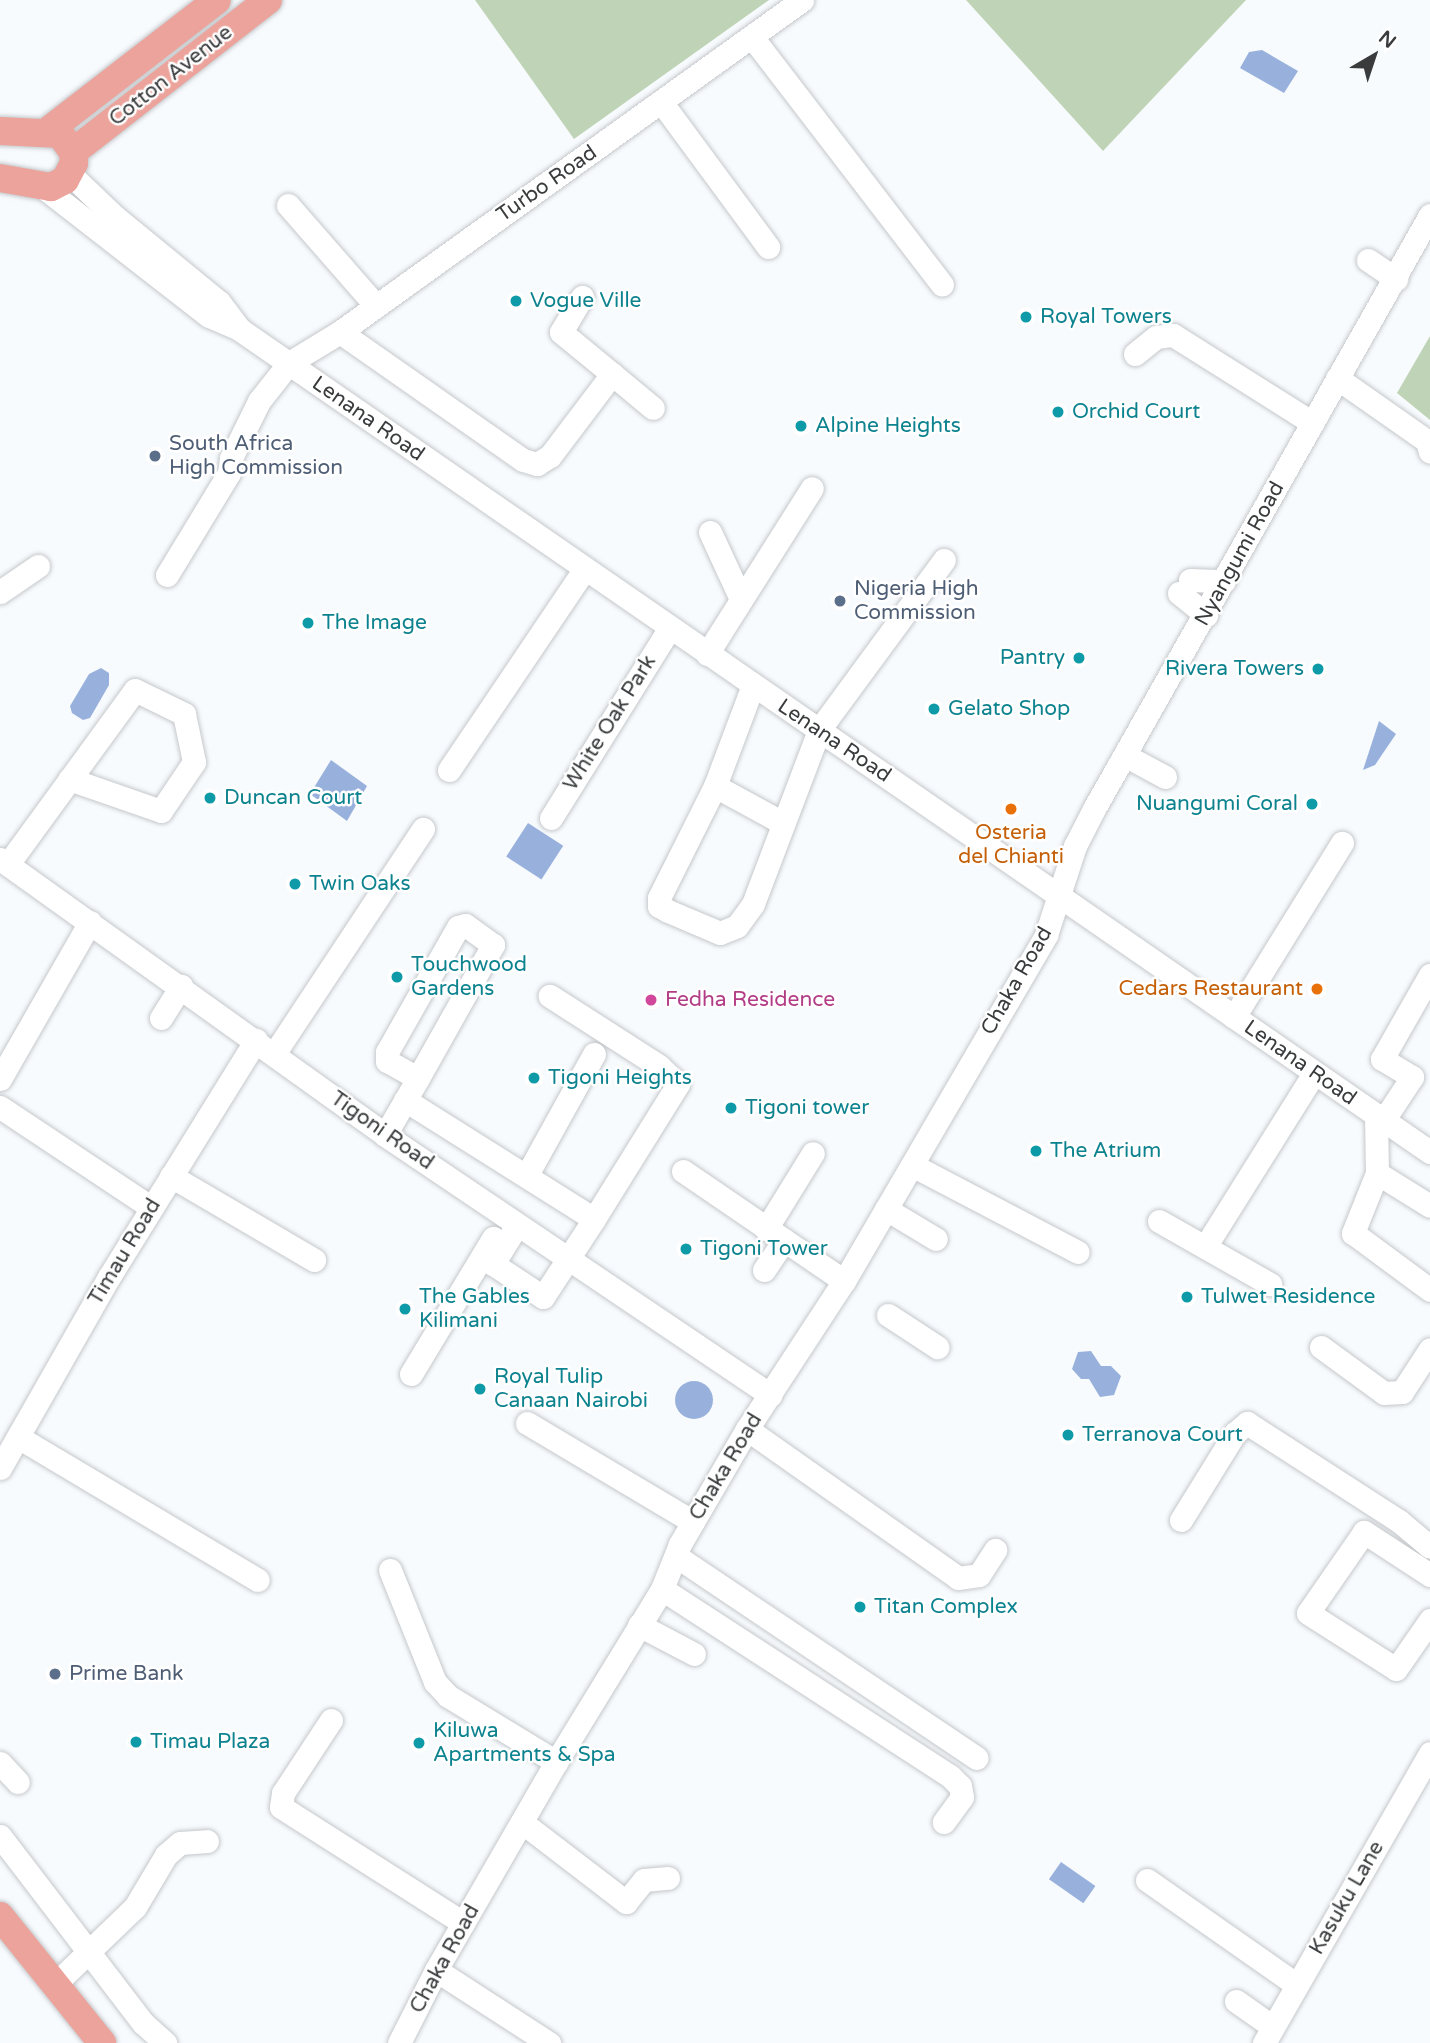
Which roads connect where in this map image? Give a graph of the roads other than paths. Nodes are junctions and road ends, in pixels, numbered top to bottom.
1 (217, 0) edge
2 (268, 0) edge
3 (802, 0) edge
4 (752, 37) junction
5 (662, 103) junction
6 (0, 131) edge
7 (41, 132) junction
8 (72, 163) junction
9 (23, 182) edge
10 (289, 205) dead end
11 (1428, 223) edge
12 (768, 247) dead end
13 (1368, 261) dead end
14 (1396, 279) junction
15 (942, 285) dead end
16 (582, 297) dead end
17 (376, 306) junction
18 (239, 329) junction
19 (340, 332) junction
20 (1135, 354) dead end
21 (289, 363) junction
22 (612, 374) junction
23 (1337, 378) junction
24 (653, 408) dead end
25 (1313, 424) junction
26 (1430, 452) edge
27 (812, 488) dead end
28 (710, 532) dead end
29 (944, 560) dead end
30 (38, 566) dead end
31 (584, 570) junction
32 (167, 575) dead end
33 (1224, 581) junction
34 (0, 592) edge
35 (740, 597) junction
36 (1206, 615) junction
37 (669, 629) junction
38 (706, 654) junction
39 (753, 685) junction
40 (819, 730) junction
41 (1128, 757) junction
42 (449, 770) dead end
43 (1165, 777) dead end
44 (69, 779) junction
45 (715, 786) junction
46 (551, 818) dead end
47 (783, 823) junction
48 (422, 829) dead end
49 (1342, 843) dead end
50 (4, 861) edge
51 (1061, 897) junction
52 (90, 922) junction
53 (1430, 975) edge
54 (181, 986) junction
55 (550, 996) dead end
56 (1234, 1017) junction
57 (161, 1018) dead end
58 (256, 1040) junction
59 (274, 1054) junction
60 (594, 1054) dead end
61 (1314, 1073) junction
62 (418, 1078) junction
63 (0, 1079) edge
64 (405, 1100) junction
65 (0, 1107) edge
66 (1379, 1118) junction
67 (385, 1135) junction
68 (1430, 1152) edge
69 (813, 1153) dead end
70 (912, 1165) junction
71 (683, 1171) dead end
72 (528, 1173) junction
73 (1377, 1173) junction
74 (171, 1177) junction
75 (1430, 1206) edge
76 (152, 1208) junction
77 (887, 1209) junction
78 (594, 1219) junction
79 (511, 1221) junction
80 (1159, 1221) dead end
81 (775, 1234) junction
82 (936, 1239) dead end
83 (1205, 1247) junction
84 (1078, 1252) dead end
85 (566, 1258) junction
86 (314, 1261) dead end
87 (764, 1270) dead end
88 (844, 1281) junction
89 (1269, 1284) dead end
90 (1430, 1290) edge
91 (888, 1315) dead end
92 (1321, 1346) dead end
93 (937, 1347) dead end
94 (1430, 1349) edge
95 (411, 1374) dead end
96 (769, 1395) junction
97 (527, 1423) dead end
98 (747, 1429) junction
99 (18, 1437) junction
100 (0, 1468) edge
101 (1181, 1520) dead end
102 (693, 1522) junction
103 (1430, 1547) edge
104 (995, 1549) dead end
105 (678, 1550) junction
106 (390, 1570) dead end
107 (1430, 1575) edge
108 (258, 1580) dead end
109 (662, 1589) junction
110 (783, 1610) dead end
111 (1430, 1620) edge
112 (639, 1625) junction
113 (694, 1654) dead end
114 (331, 1720) dead end
115 (976, 1758) dead end
116 (0, 1762) edge
117 (556, 1762) junction
118 (1427, 1767) edge
119 (18, 1782) dead end
120 (944, 1822) dead end
121 (523, 1823) junction
122 (0, 1836) edge
123 (207, 1841) dead end
124 (668, 1878) dead end
125 (1147, 1880) dead end
126 (0, 1916) edge
127 (463, 1923) junction
128 (89, 1952) junction
129 (436, 1970) junction
130 (55, 1984) junction
131 (1297, 1984) junction
132 (1236, 2001) dead end
133 (1269, 2035) edge
134 (102, 2043) edge
135 (165, 2043) edge
136 (400, 2043) edge
137 (549, 2043) edge

1 - 7 main road, Cotton Avenue
2 - 8 main road, Cotton Avenue
3 - 4 street, Turbo Road
4 - 5 street, Turbo Road
4 - 15 street
5 - 12 street
5 - 17 street, Turbo Road
6 - 7 main road
7 - 8 main road, Lenana Road
7 - 9 main road
8 - 9 main road
8 - 18 street, Lenana Road
9 - 18 street, Lenana Road
10 - 17 street
11 - 14 street, Nyangumi Road
13 - 14 street
14 - 23 street, Nyangumi Road
16 - 22 street
17 - 19 street, Turbo Road
18 - 21 street, Lenana Road
19 - 21 street, Turbo Road
19 - 22 street
20 - 25 street
21 - 31 street, Lenana Road
21 - 32 street
22 - 24 street
23 - 25 street, Nyangumi Road
23 - 26 street
25 - 33 street, Nyangumi Road
27 - 35 street
28 - 35 street
29 - 40 street
30 - 34 street
31 - 37 street, Lenana Road
31 - 42 street
33 - 36 street, Nyangumi Road
33 - 36 street
35 - 38 street
36 - 41 street, Nyangumi Road
37 - 38 street, Lenana Road
37 - 46 street, White Oak Park
38 - 39 street, Lenana Road
39 - 40 street, Lenana Road
39 - 45 street
40 - 47 street
40 - 51 street, Lenana Road
41 - 43 street
41 - 51 street, Nyangumi Road
44 - 44 street
44 - 50 street
45 - 47 street
45 - 47 street
48 - 59 street
49 - 56 street
50 - 52 street, Tigoni Road
51 - 56 street, Lenana Road
51 - 70 street, Chaka Road
52 - 54 street, Tigoni Road
52 - 63 street
53 - 66 street
54 - 57 street
54 - 58 street, Tigoni Road
55 - 78 street
56 - 61 street, Lenana Road
58 - 59 street, Tigoni Road
58 - 74 street, Timau Road
59 - 67 street, Tigoni Road
60 - 72 street
61 - 66 street, Lenana Road
61 - 83 street
62 - 62 street
62 - 64 street
64 - 67 street
64 - 72 street
65 - 76 street
66 - 68 street, Lenana Road
66 - 73 street
67 - 79 street, Tigoni Road
69 - 81 street
70 - 77 street, Chaka Road
70 - 84 street
71 - 81 street
72 - 78 street
73 - 75 street
73 - 90 street
74 - 76 street, Timau Road
74 - 86 street
76 - 99 street, Timau Road
77 - 82 street
77 - 88 street, Chaka Road
78 - 85 street
79 - 85 street, Tigoni Road
79 - 85 street
79 - 95 street
80 - 83 street
81 - 87 street
81 - 88 street
83 - 89 street
85 - 96 street, Tigoni Road
88 - 96 street, Chaka Road
91 - 93 street
92 - 94 street
96 - 98 street, Chaka Road
97 - 102 street
98 - 102 street, Chaka Road
98 - 104 street
99 - 100 street, Timau Road
99 - 108 street
101 - 103 street
102 - 105 street, Chaka Road
105 - 109 street, Chaka Road
105 - 110 street
105 - 115 street
106 - 117 street
107 - 111 street
109 - 112 street, Chaka Road
109 - 120 street
112 - 113 street
112 - 117 street, Chaka Road
114 - 127 street
116 - 119 street
117 - 121 street, Chaka Road
118 - 131 street, Kasuku Lane
121 - 124 street
121 - 127 street, Chaka Road
122 - 128 street
123 - 128 street
125 - 131 street
126 - 130 main road
127 - 129 street, Chaka Road
128 - 130 street
128 - 135 street
129 - 136 street, Chaka Road
129 - 137 street
130 - 134 main road
131 - 133 street, Kasuku Lane
132 - 133 street

